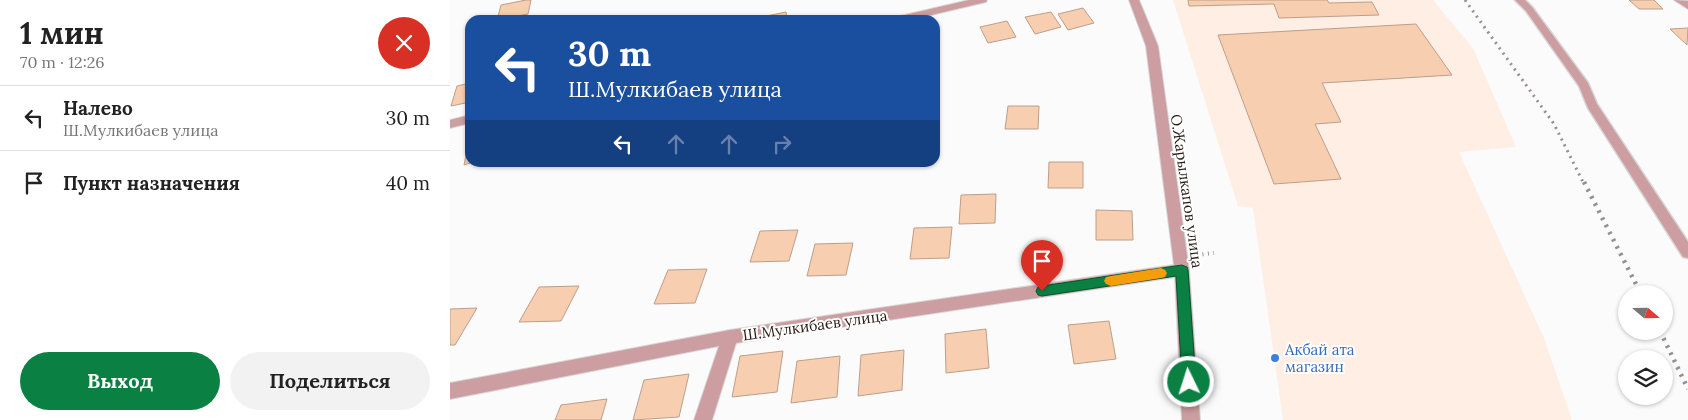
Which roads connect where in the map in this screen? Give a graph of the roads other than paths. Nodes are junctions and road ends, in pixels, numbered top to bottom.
1 (982, 0) edge
2 (1134, 0) edge
3 (1520, 0) edge
4 (1679, 0) edge
5 (1688, 6) edge
6 (918, 15) edge
7 (465, 120) edge
8 (450, 124) edge
9 (1688, 253) edge
10 (1182, 270) junction
11 (730, 337) junction
12 (450, 391) edge
13 (703, 420) edge
14 (1191, 420) edge

1 - 6 street
2 - 10 street, О.Жарылкапов улица
3 - 9 lane
4 - 5 street
7 - 8 street
10 - 11 street, Ш.Мулкибаев улица
10 - 14 street, О.Жарылкапов улица
11 - 12 street, Ш.Мулкибаев улица
11 - 13 street

